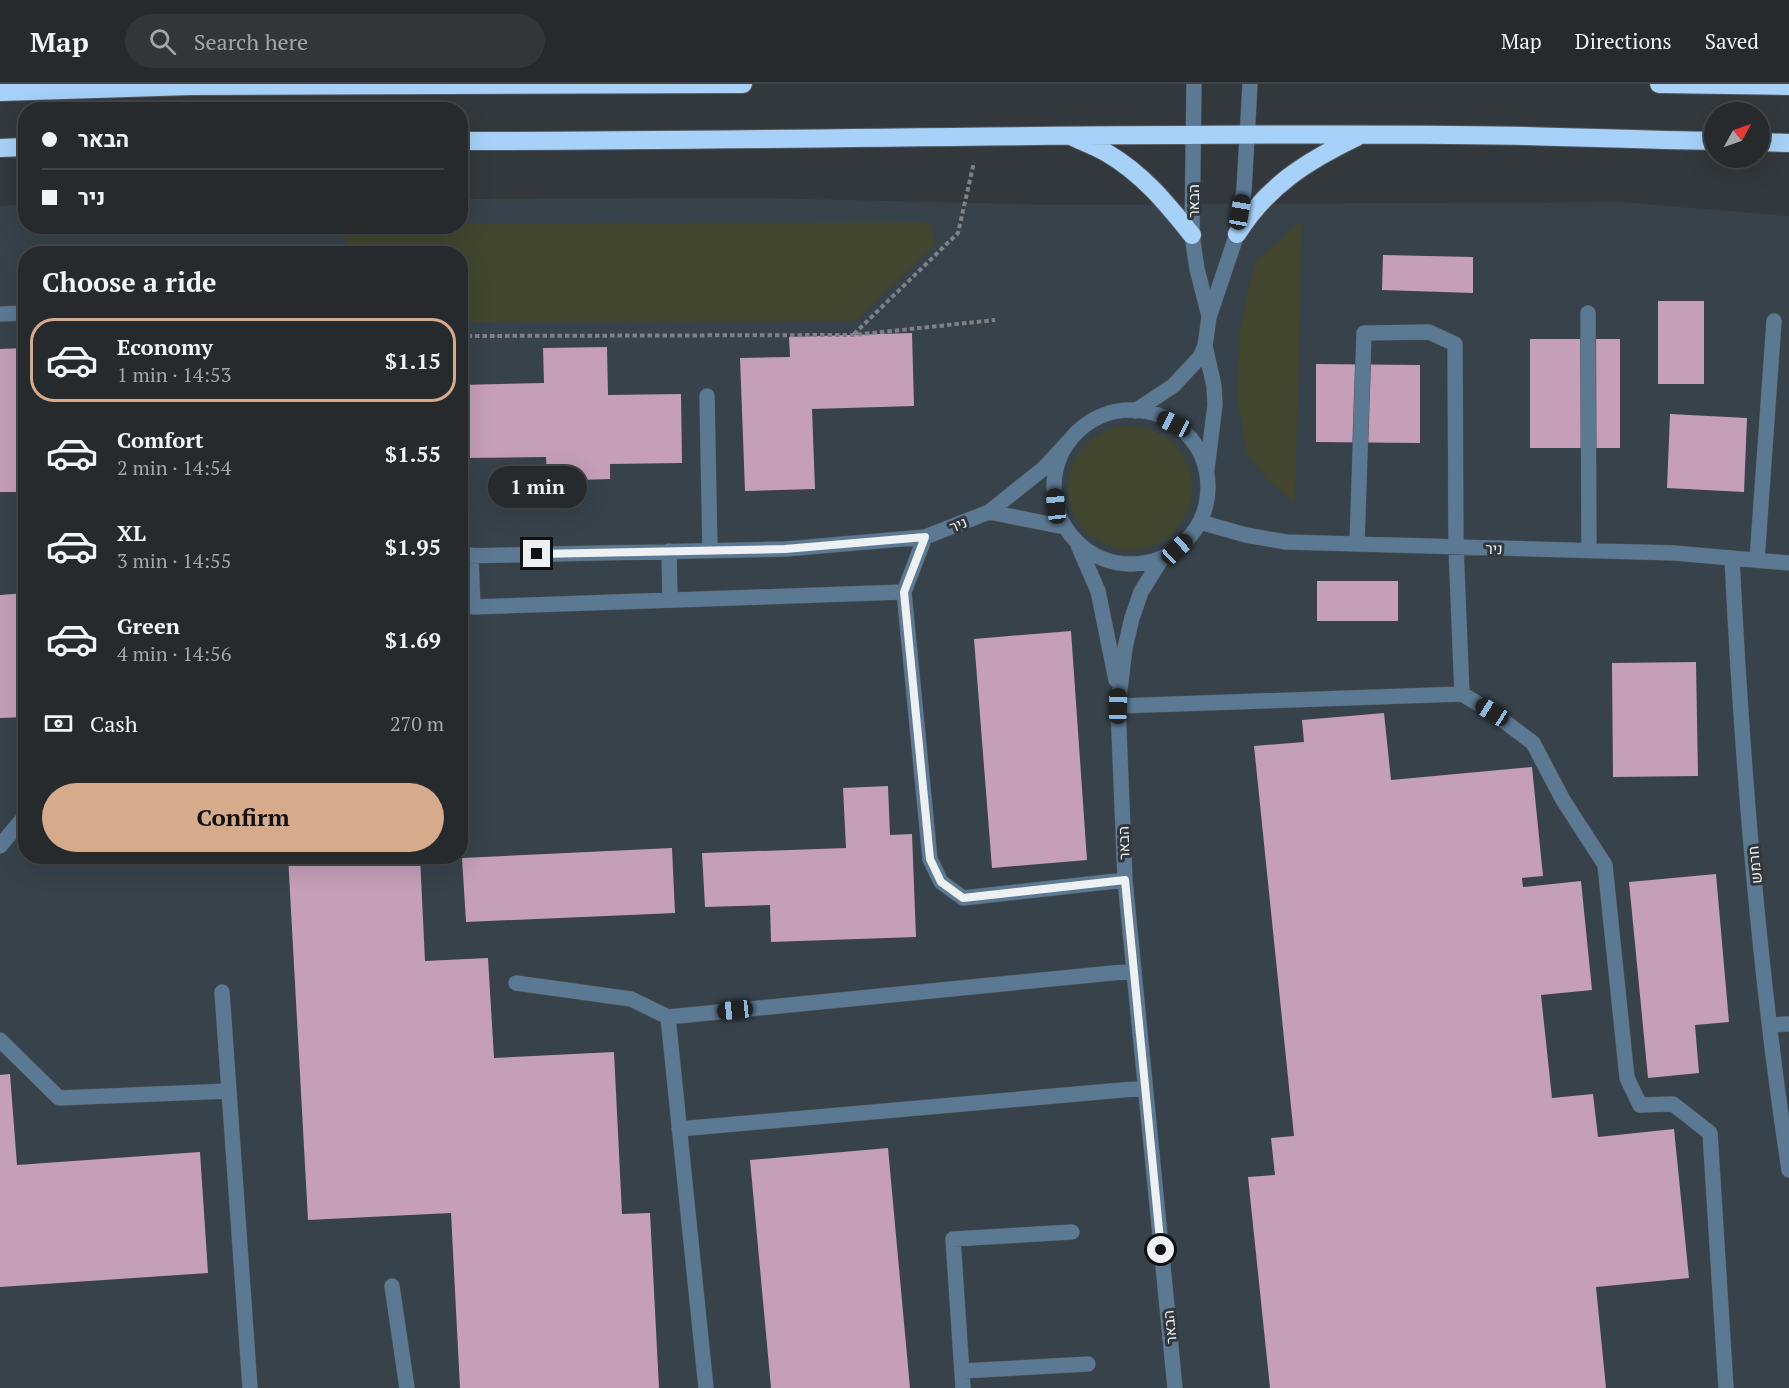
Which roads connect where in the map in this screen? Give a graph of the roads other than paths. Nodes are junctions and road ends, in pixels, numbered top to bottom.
1 (743, 84) edge
2 (1194, 84) edge
3 (1250, 84) edge
4 (1659, 84) edge
5 (1789, 86) edge
6 (0, 92) edge
7 (1363, 134) junction
8 (1069, 135) junction
9 (1193, 135) junction
10 (1247, 135) junction
11 (468, 141) edge
12 (1704, 141) edge
13 (1770, 142) edge
14 (1789, 143) edge
15 (18, 147) edge
16 (0, 148) edge
17 (1237, 234) junction
18 (1192, 235) junction
19 (18, 313) edge
20 (1588, 313) dead end
21 (0, 314) edge
22 (1209, 317) junction
23 (1774, 321) dead end
24 (1205, 346) junction
25 (707, 396) dead end
26 (1135, 411) junction
27 (1069, 441) junction
28 (1207, 475) junction
29 (989, 512) junction
30 (1200, 522) junction
31 (1065, 527) junction
32 (925, 537) junction
33 (1076, 541) junction
34 (1358, 544) junction
35 (1456, 547) junction
36 (710, 550) junction
37 (1588, 550) junction
38 (669, 551) junction
39 (468, 556) edge
40 (1162, 558) junction
41 (1732, 558) junction
42 (1757, 560) junction
43 (1789, 563) edge
44 (468, 570) edge
45 (904, 592) junction
46 (670, 599) junction
47 (1462, 694) junction
48 (1118, 699) junction
49 (18, 825) edge
50 (0, 846) edge
51 (1125, 880) junction
52 (1133, 971) junction
53 (516, 983) dead end
54 (222, 992) dead end
55 (668, 1017) junction
56 (1789, 1024) edge
57 (1770, 1025) junction
58 (0, 1040) edge
59 (1145, 1089) junction
60 (229, 1090) junction
61 (679, 1129) junction
62 (1789, 1170) edge
63 (1072, 1232) dead end
64 (392, 1286) dead end
65 (1088, 1364) dead end
66 (962, 1371) junction
67 (250, 1388) edge
68 (407, 1388) edge
69 (706, 1388) edge
70 (963, 1388) edge
71 (1175, 1388) edge
72 (1726, 1388) edge

1 - 6 highway
2 - 9 street, הבאר
3 - 10 street, הבאר
4 - 5 highway
7 - 10 highway
7 - 12 highway
7 - 17 highway
8 - 9 highway
8 - 11 highway
8 - 18 highway
9 - 10 highway
9 - 18 street, הבאר
10 - 17 street, הבאר
13 - 14 highway
15 - 16 highway
17 - 22 street, הבאר
18 - 22 street, הבאר
19 - 21 street
20 - 37 street
22 - 24 street, הבאר
23 - 42 street
24 - 26 street, הבאר
24 - 28 street, הבאר
25 - 36 street
26 - 27 street
26 - 28 street
27 - 29 street, ניר
27 - 31 street
28 - 30 street
29 - 31 street
29 - 32 street, ניר
30 - 34 street, ניר
30 - 40 street
31 - 33 street
32 - 36 street, ניר
32 - 45 street
33 - 40 street
33 - 48 street, הבאר
34 - 35 street, ניר
34 - 35 street
35 - 37 street, ניר
35 - 47 street
36 - 38 street, ניר
37 - 41 street, ניר
38 - 39 street, ניר
38 - 46 street
40 - 48 street, הבאר
41 - 42 street, ניר
41 - 57 street, חרמש
42 - 43 street, ניר
44 - 46 street
45 - 46 street
45 - 51 street
47 - 48 street
47 - 72 street
48 - 51 street, הבאר
49 - 50 street
51 - 52 street, הבאר
52 - 55 street
52 - 59 street, הבאר
53 - 55 street
54 - 60 street
55 - 61 street
56 - 57 street
57 - 62 street, חרמש
58 - 60 street
59 - 61 street
59 - 71 street, הבאר
60 - 67 street
61 - 69 street
63 - 66 street
64 - 68 street
65 - 66 street
66 - 70 street

